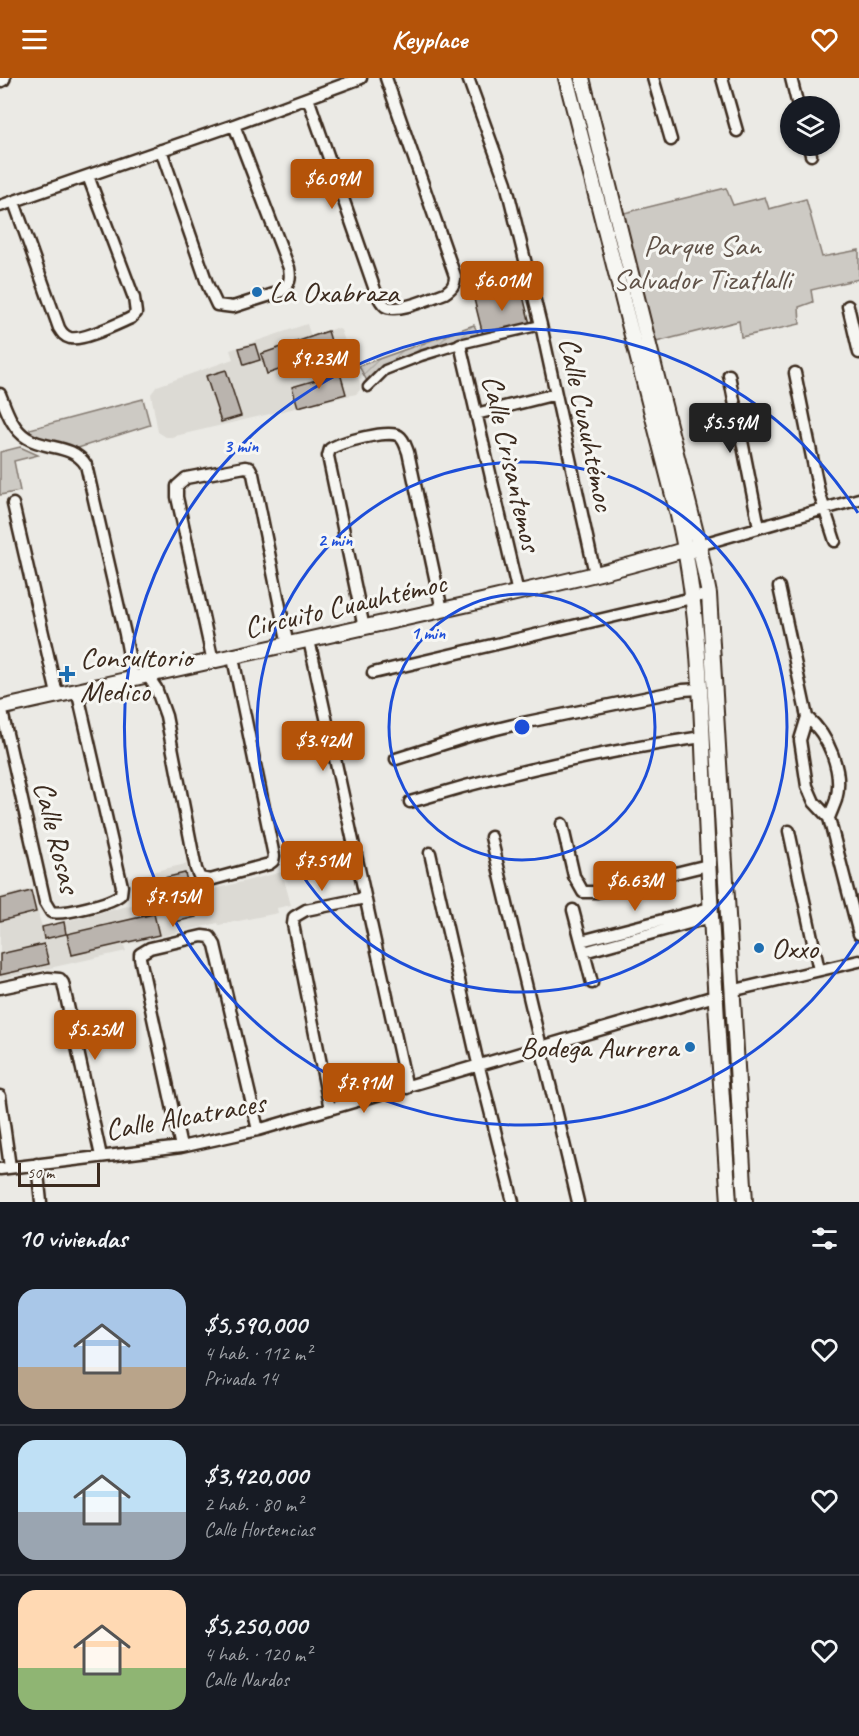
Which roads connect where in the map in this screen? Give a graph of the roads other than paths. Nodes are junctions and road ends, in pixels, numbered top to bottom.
1 (361, 78) edge
2 (386, 78) edge
3 (468, 78) edge
4 (566, 78) edge
5 (582, 78) edge
6 (653, 78) edge
7 (722, 78) edge
8 (791, 78) edge
9 (796, 96) edge
10 (308, 98) junction
11 (234, 125) junction
12 (737, 131) dead end
13 (671, 140) dead end
14 (161, 150) junction
15 (88, 176) junction
16 (14, 202) junction
17 (0, 206) edge
18 (629, 269) junction
19 (614, 272) junction
20 (848, 306) dead end
21 (542, 325) junction
22 (460, 344) junction
23 (859, 353) edge
24 (795, 373) dead end
25 (729, 375) dead end
26 (368, 387) dead end
27 (0, 394) edge
28 (556, 394) junction
29 (476, 414) junction
30 (859, 499) edge
31 (13, 504) dead end
32 (825, 509) junction
33 (759, 527) junction
34 (835, 542) dead end
35 (693, 547) junction
36 (595, 574) junction
37 (779, 587) dead end
38 (518, 593) junction
39 (709, 594) junction
40 (693, 598) junction
41 (442, 610) junction
42 (364, 628) junction
43 (309, 640) junction
44 (288, 646) junction
45 (233, 658) junction
46 (213, 662) junction
47 (373, 673) dead end
48 (147, 675) junction
49 (133, 678) junction
50 (700, 689) junction
51 (77, 690) junction
52 (57, 694) junction
53 (0, 707) edge
54 (807, 717) junction
55 (702, 737) junction
56 (396, 759) dead end
57 (410, 802) dead end
58 (829, 818) junction
59 (562, 824) dead end
60 (789, 831) dead end
61 (490, 837) dead end
62 (430, 853) dead end
63 (708, 866) junction
64 (365, 898) junction
65 (573, 910) dead end
66 (710, 912) junction
67 (859, 934) edge
68 (581, 941) junction
69 (584, 952) junction
70 (859, 961) edge
71 (819, 970) junction
72 (592, 983) dead end
73 (0, 988) edge
74 (731, 991) junction
75 (715, 996) junction
76 (541, 1048) junction
77 (479, 1066) junction
78 (407, 1088) junction
79 (0, 1096) edge
80 (330, 1109) junction
81 (258, 1130) junction
82 (181, 1147) junction
83 (101, 1156) junction
84 (37, 1164) junction
85 (5, 1168) edge
86 (42, 1202) edge
87 (513, 1202) edge
88 (578, 1202) edge
89 (729, 1202) edge
90 (745, 1202) edge

1 - 10 street
2 - 10 street
3 - 21 street, Calle Cuauhtémoc
4 - 19 street
5 - 18 street
6 - 13 street
7 - 12 street
8 - 9 street
10 - 11 street
11 - 14 street
11 - 14 street
14 - 15 street
15 - 16 street
15 - 16 street
16 - 17 street
18 - 19 street
18 - 35 street
19 - 35 street
20 - 23 street
21 - 22 street
21 - 28 street, Calle Cuauhtémoc
22 - 26 street
22 - 29 street, Calle Crisantemos
24 - 32 street
25 - 33 street
27 - 49 street
28 - 29 street
28 - 36 street, Calle Cuauhtémoc
29 - 38 street, Calle Crisantemos
30 - 32 street
31 - 52 street
32 - 33 street
32 - 34 street
33 - 35 street
35 - 36 street, Circuito Cuauhtémoc
35 - 39 street
35 - 40 street
36 - 38 street, Circuito Cuauhtémoc
37 - 54 street
38 - 41 street, Circuito Cuauhtémoc
39 - 40 street
39 - 74 street
40 - 47 street
40 - 50 street
41 - 42 street, Circuito Cuauhtémoc
41 - 42 street
42 - 43 street, Circuito Cuauhtémoc
43 - 44 street, Circuito Cuauhtémoc
43 - 64 street
44 - 45 street, Circuito Cuauhtémoc
44 - 46 street
45 - 46 street, Circuito Cuauhtémoc
45 - 48 street
46 - 48 street, Circuito Cuauhtémoc
48 - 49 street, Circuito Cuauhtémoc
49 - 51 street, Circuito Cuauhtémoc
50 - 55 street
50 - 56 street
51 - 52 street, Circuito Cuauhtémoc
51 - 53 street, Calle Rosas
52 - 53 street, Circuito Cuauhtémoc
54 - 58 street
54 - 58 street
55 - 57 street
55 - 63 street
58 - 67 street
59 - 63 street
60 - 71 street
61 - 76 street
62 - 77 street
63 - 66 street
64 - 78 street
64 - 80 street
65 - 68 street
66 - 68 street
66 - 69 street
66 - 75 street
68 - 69 street
69 - 72 street
70 - 71 street
71 - 74 street
73 - 83 street
74 - 90 street
75 - 76 street, Calle Alcatraces
75 - 89 street
76 - 77 street, Calle Alcatraces
76 - 88 street
77 - 78 street, Calle Alcatraces
77 - 87 street
78 - 80 street, Calle Alcatraces
79 - 85 street
80 - 81 street, Calle Alcatraces
81 - 82 street, Calle Alcatraces
81 - 82 street
82 - 83 street, Calle Alcatraces
83 - 84 street, Calle Alcatraces
84 - 85 street, Calle Alcatraces
84 - 86 street

